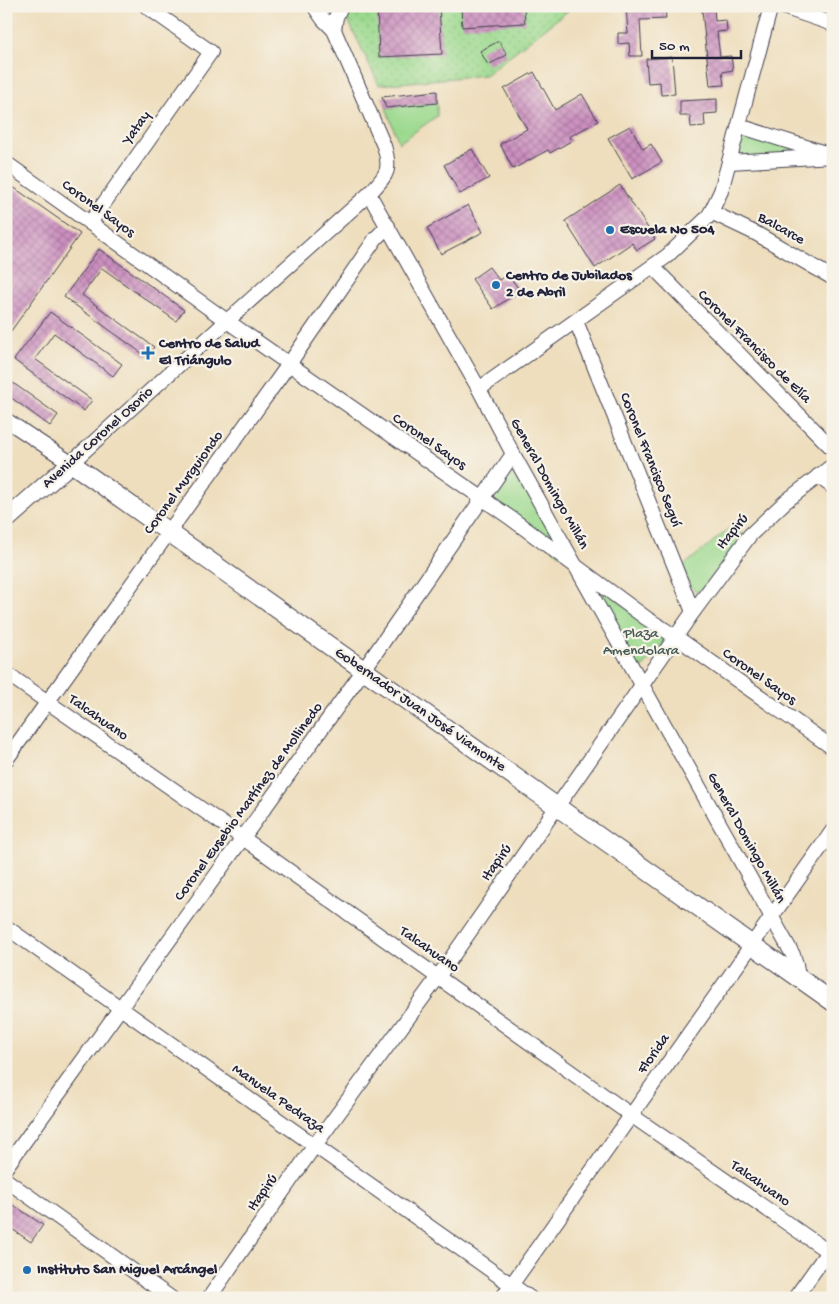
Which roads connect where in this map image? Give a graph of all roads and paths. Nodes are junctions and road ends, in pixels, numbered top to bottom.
1 (146, 6) edge
2 (314, 6) edge
3 (341, 6) edge
4 (771, 6) edge
5 (780, 6) edge
6 (833, 24) edge
7 (334, 30) junction
8 (738, 126) junction
9 (833, 156) edge
10 (729, 162) junction
11 (6, 163) edge
12 (369, 194) junction
13 (711, 212) junction
14 (90, 223) junction
15 (388, 226) junction
16 (653, 267) junction
17 (833, 278) edge
18 (576, 320) junction
19 (227, 321) junction
20 (289, 364) junction
21 (479, 389) junction
22 (6, 420) edge
23 (833, 449) edge
24 (513, 454) junction
25 (72, 463) junction
26 (833, 465) edge
27 (818, 476) junction
28 (833, 487) edge
29 (482, 498) junction
30 (6, 520) edge
31 (169, 532) junction
32 (574, 565) junction
33 (692, 612) junction
34 (676, 637) junction
35 (363, 671) junction
36 (6, 673) edge
37 (642, 686) junction
38 (47, 702) junction
39 (833, 748) edge
40 (6, 760) edge
41 (557, 805) junction
42 (833, 830) edge
43 (243, 838) junction
44 (771, 916) junction
45 (6, 927) edge
46 (751, 944) junction
47 (438, 976) junction
48 (798, 978) junction
49 (833, 1002) edge
50 (122, 1009) junction
51 (631, 1115) junction
52 (315, 1146) junction
53 (6, 1167) edge
54 (6, 1180) edge
55 (831, 1251) edge
56 (512, 1284) junction
57 (171, 1298) edge
58 (209, 1298) edge
59 (502, 1298) edge
60 (530, 1298) edge
61 (795, 1298) edge

1 - 14 street, Yatay
2 - 7 street
3 - 7 street
4 - 8 street
5 - 6 street
7 - 12 street
8 - 9 street
8 - 10 street
9 - 10 street
10 - 13 street
11 - 14 street, Coronel Sayos
12 - 15 street, General Domingo Millán
12 - 19 street, Avenida Coronel Osorio
13 - 16 street
13 - 17 street, Balcarce
14 - 19 street, Coronel Sayos
15 - 20 street, Coronel Murguiondo
15 - 21 street, General Domingo Millán
16 - 18 street
16 - 23 street, Coronel Francisco de Elía
18 - 21 street
18 - 33 street, Coronel Francisco Seguí
19 - 20 street, Coronel Sayos
19 - 25 street, Avenida Coronel Osorio
20 - 29 street, Coronel Sayos
20 - 31 street, Coronel Murguiondo
21 - 24 street, General Domingo Millán
22 - 25 street, Gobernador Juan José Viamonte
24 - 29 street, Coronel Eusebio Martínez de Mollinedo
24 - 32 street, General Domingo Millán
25 - 30 street, Avenida Coronel Osorio
25 - 31 street, Gobernador Juan José Viamonte
26 - 27 street, Itapirú
27 - 28 street
27 - 33 street, Itapirú
29 - 32 street, Coronel Sayos
29 - 35 street, Coronel Eusebio Martínez de Mollinedo
31 - 35 street, Gobernador Juan José Viamonte
31 - 38 street, Coronel Murguiondo
32 - 34 street, Coronel Sayos
32 - 37 street, General Domingo Millán
33 - 34 street, Itapirú
34 - 37 street, Itapirú
34 - 39 street, Coronel Sayos
35 - 41 street, Gobernador Juan José Viamonte
35 - 43 street, Coronel Eusebio Martínez de Mollinedo
36 - 38 street, Talcahuano
37 - 41 street, Itapirú
37 - 44 street, General Domingo Millán
38 - 40 street, Coronel Murguiondo
38 - 43 street, Talcahuano
41 - 46 street, Gobernador Juan José Viamonte
41 - 47 street, Itapirú
42 - 44 street, Florida
43 - 47 street, Talcahuano
43 - 50 street, Coronel Eusebio Martínez de Mollinedo
44 - 46 street, Florida
44 - 48 street, General Domingo Millán
45 - 50 street, Manuela Pedraza
46 - 48 street, Gobernador Juan José Viamonte
46 - 51 street, Florida
47 - 51 street, Talcahuano
47 - 52 street, Itapirú
48 - 49 street, Gobernador Juan José Viamonte
50 - 52 street, Manuela Pedraza
50 - 53 street, Coronel Eusebio Martínez de Mollinedo
51 - 55 street, Talcahuano
51 - 56 street, Florida
52 - 56 street, Manuela Pedraza
52 - 58 street, Itapirú
54 - 57 street
55 - 61 street
56 - 59 street, Florida
56 - 60 street, Manuela Pedraza

